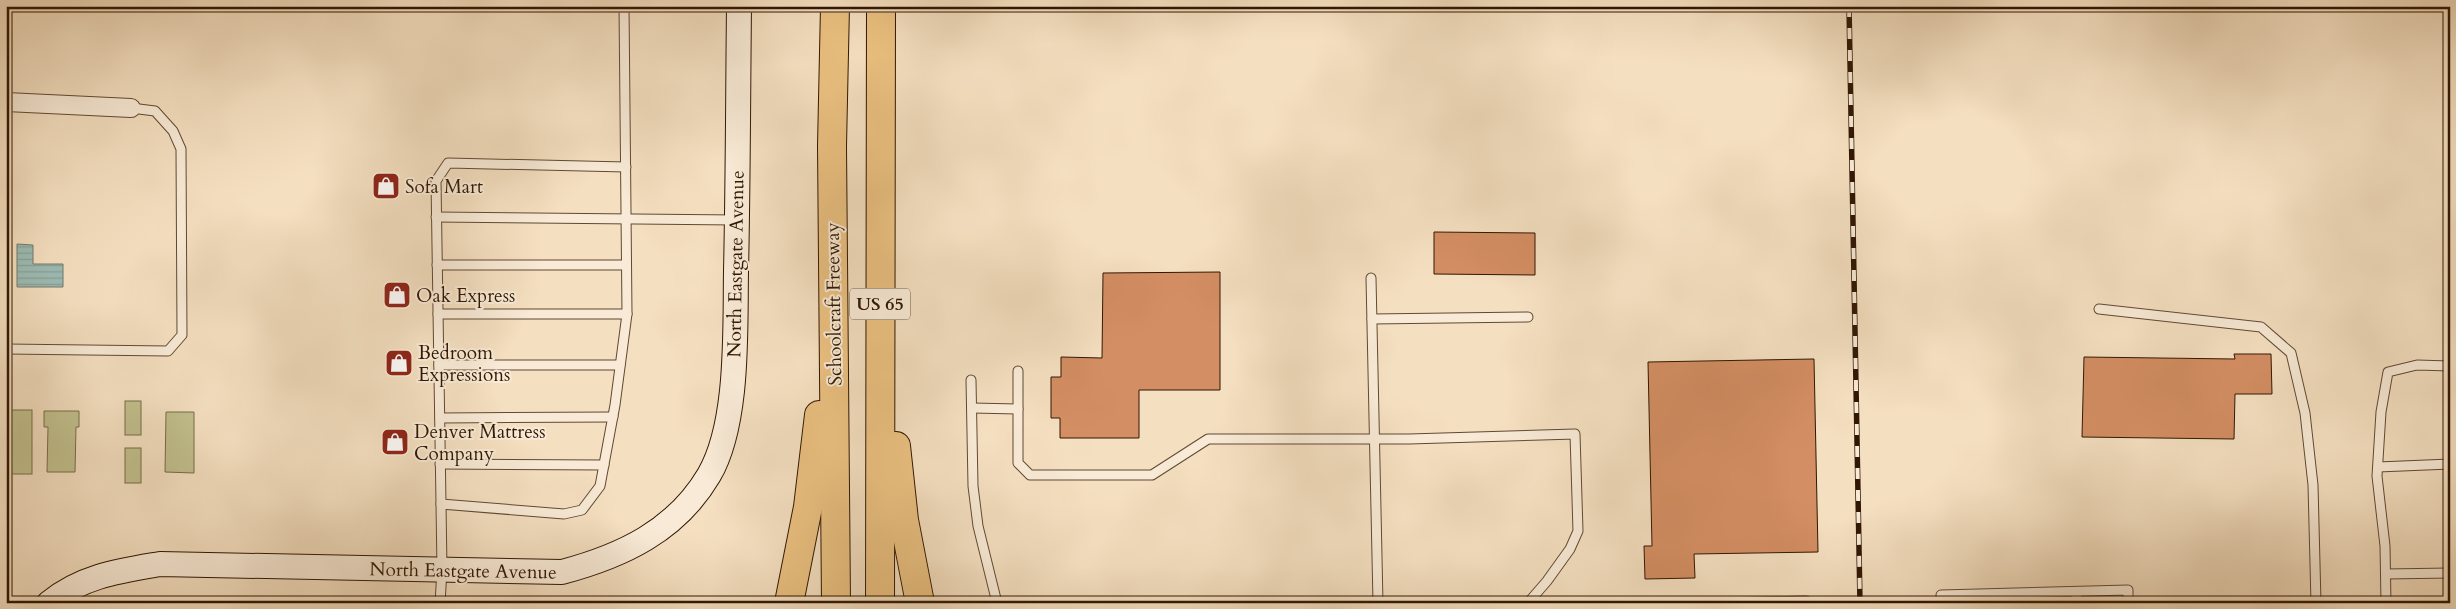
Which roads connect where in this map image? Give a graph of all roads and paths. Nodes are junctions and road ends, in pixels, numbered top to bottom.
1 (624, 6) edge
2 (739, 6) edge
3 (835, 6) edge
4 (882, 6) edge
5 (6, 102) edge
6 (131, 108) joint
7 (880, 143) junction
8 (832, 146) junction
9 (626, 166) junction
10 (436, 217) junction
11 (626, 219) junction
12 (737, 220) junction
13 (437, 265) junction
14 (626, 265) junction
15 (1371, 278) dead end
16 (2099, 309) dead end
17 (438, 314) junction
18 (627, 314) junction
19 (1528, 317) dead end
20 (1372, 319) junction
21 (6, 349) edge
22 (439, 365) junction
23 (620, 365) junction
24 (2450, 366) edge
25 (1018, 371) dead end
26 (972, 380) dead end
27 (972, 408) junction
28 (1018, 410) junction
29 (613, 417) junction
30 (440, 418) junction
31 (1374, 438) junction
32 (440, 464) junction
33 (2450, 464) edge
34 (604, 465) junction
35 (2378, 468) junction
36 (441, 504) junction
37 (442, 570) junction
38 (2450, 573) edge
39 (2386, 574) junction
40 (2076, 592) junction
41 (2028, 598) edge
42 (1986, 599) edge
43 (1806, 601) dead end
44 (49, 603) edge
45 (440, 603) edge
46 (789, 603) edge
47 (836, 603) edge
48 (880, 603) edge
49 (920, 603) edge
50 (997, 603) edge
51 (1378, 603) edge
52 (1528, 603) edge
53 (1717, 603) edge
54 (1941, 603) edge
55 (2077, 603) edge
56 (2128, 603) edge
57 (2316, 603) edge
58 (2386, 603) edge

1 - 9 lane
2 - 12 street, North Eastgate Avenue
3 - 8 highway, Schoolcraft Freeway / US 65
4 - 7 highway, US 65
5 - 6 street
6 - 21 lane
7 - 48 highway, US 65
7 - 49 highway
8 - 46 highway
8 - 47 highway, Schoolcraft Freeway / US 65
9 - 10 lane
9 - 11 lane
10 - 11 lane
10 - 13 lane
11 - 12 lane
11 - 14 lane
12 - 37 street, North Eastgate Avenue
13 - 14 lane
13 - 17 lane
14 - 18 lane
15 - 20 lane
16 - 57 lane
17 - 18 lane
17 - 22 lane
18 - 23 lane
19 - 20 lane
20 - 31 lane
22 - 23 lane
22 - 30 lane
23 - 29 lane
24 - 35 lane
25 - 28 lane
26 - 27 lane
27 - 28 lane
27 - 50 lane
28 - 31 lane
29 - 30 lane
29 - 34 lane
30 - 32 lane
31 - 51 lane
31 - 52 lane
32 - 34 lane
32 - 36 lane
33 - 35 lane
34 - 36 lane
35 - 39 lane
36 - 37 lane
37 - 44 street, North Eastgate Avenue
37 - 45 lane
38 - 39 lane
39 - 58 lane
40 - 41 lane
40 - 55 lane
40 - 56 lane
41 - 42 lane
42 - 54 lane
43 - 53 lane

